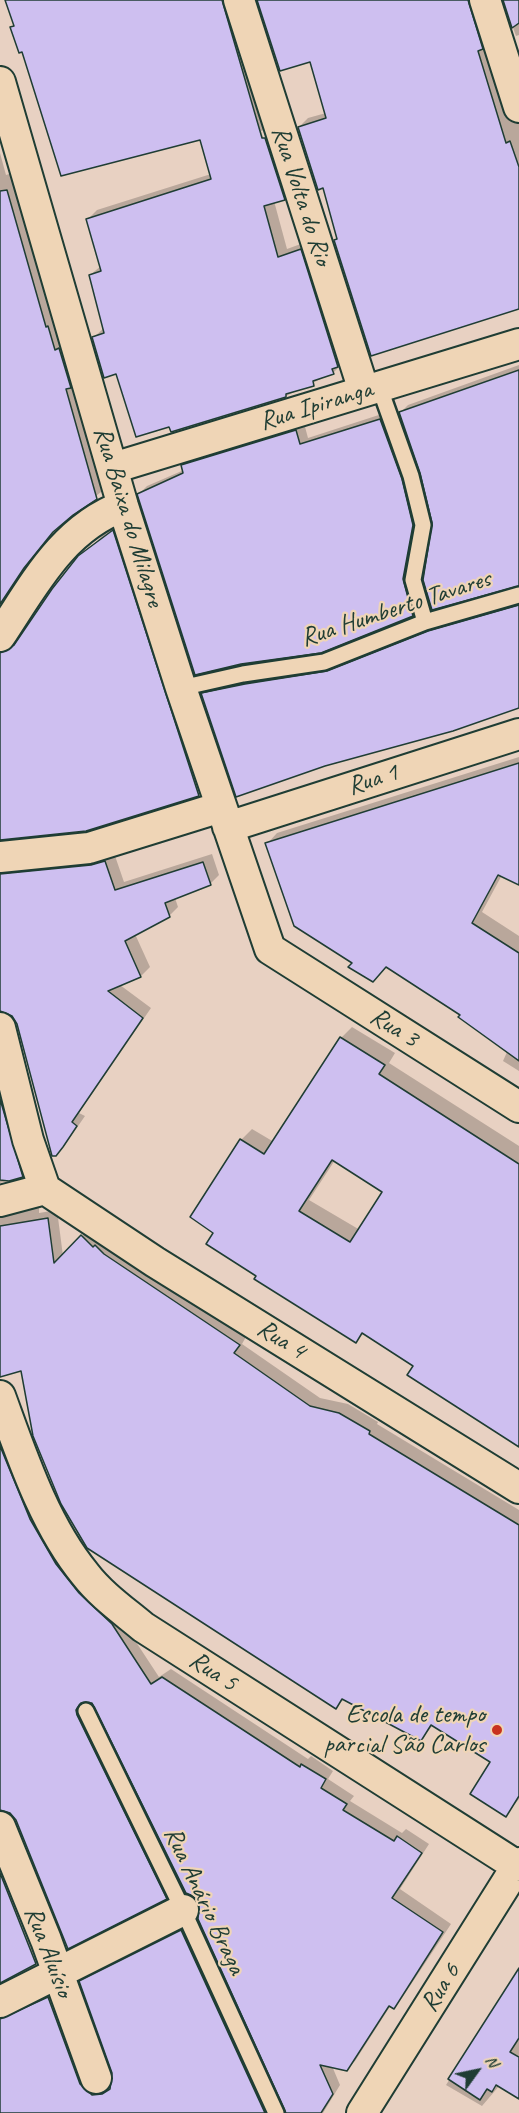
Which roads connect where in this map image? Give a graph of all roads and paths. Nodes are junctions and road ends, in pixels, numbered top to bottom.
1 (239, 0) edge
2 (485, 0) edge
3 (0, 82) edge
4 (519, 107) edge
5 (519, 344) edge
6 (371, 389) junction
7 (113, 468) junction
8 (123, 506) junction
9 (519, 595) edge
10 (425, 622) junction
11 (0, 636) edge
12 (181, 688) junction
13 (519, 734) edge
14 (224, 817) junction
15 (0, 857) edge
16 (270, 949) joint
17 (0, 1028) edge
18 (519, 1107) edge
19 (45, 1189) junction
20 (0, 1201) edge
21 (0, 1396) edge
22 (6, 1431) edge
23 (519, 1488) edge
24 (86, 1711) dead end
25 (0, 1827) edge
26 (518, 1865) edge
27 (183, 1910) junction
28 (57, 1974) junction
29 (0, 2002) edge
30 (96, 2078) dead end
31 (276, 2113) edge
32 (362, 2113) edge

1 - 6 street, Rua Volta do Rio
2 - 4 street
3 - 7 street, Rua Baixa do Milagre
5 - 6 street, Rua Ipiranga
6 - 7 street, Rua Ipiranga
6 - 10 lane
7 - 8 street, Rua Baixa do Milagre
8 - 11 street
8 - 12 street, Rua Baixa do Milagre
9 - 10 lane, Rua Humberto Tavares
10 - 12 lane, Rua Humberto Tavares
12 - 14 street, Rua Baixa do Milagre
13 - 14 street, Rua 1
14 - 15 street, Rua 1
14 - 16 street, Rua Baixa do Milagre
16 - 18 street, Rua 3
17 - 19 street
19 - 20 street
19 - 23 street, Rua 4
21 - 22 street, Rua 5
22 - 26 street, Rua 5
24 - 27 lane, Rua Anário Braga
25 - 28 street, Rua Aluísio
26 - 32 street, Rua 6
27 - 28 street
27 - 31 lane, Rua Anário Braga
28 - 29 street
28 - 30 street, Rua Aluísio

